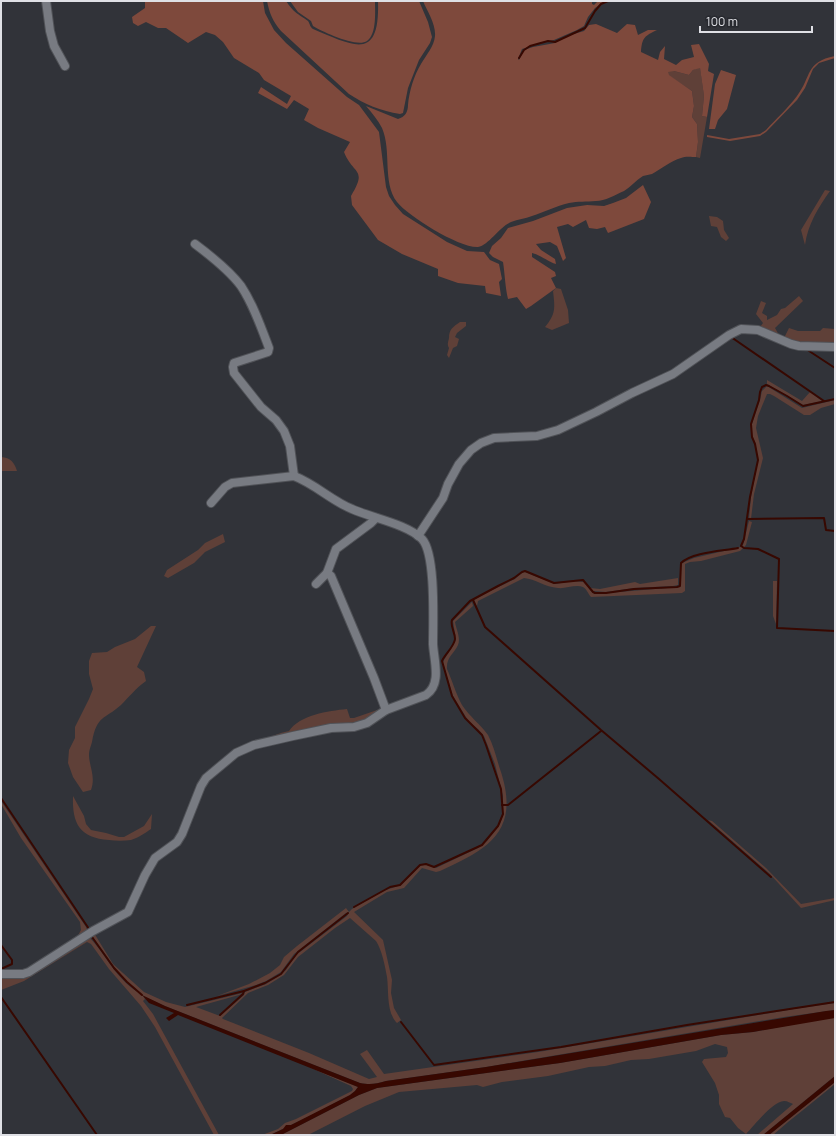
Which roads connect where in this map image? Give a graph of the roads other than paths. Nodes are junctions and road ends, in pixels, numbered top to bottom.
1 (46, 1) edge
2 (65, 66) dead end
3 (196, 244) dead end
4 (835, 347) edge
5 (294, 476) junction
6 (211, 503) dead end
7 (376, 518) junction
8 (418, 536) junction
9 (327, 573) junction
10 (316, 584) dead end
11 (386, 710) junction
12 (1, 974) edge

1 - 2 street
3 - 5 street
4 - 8 street
5 - 6 street
5 - 7 street
7 - 8 street
7 - 9 street
8 - 11 street
9 - 10 street
9 - 11 street
11 - 12 street

